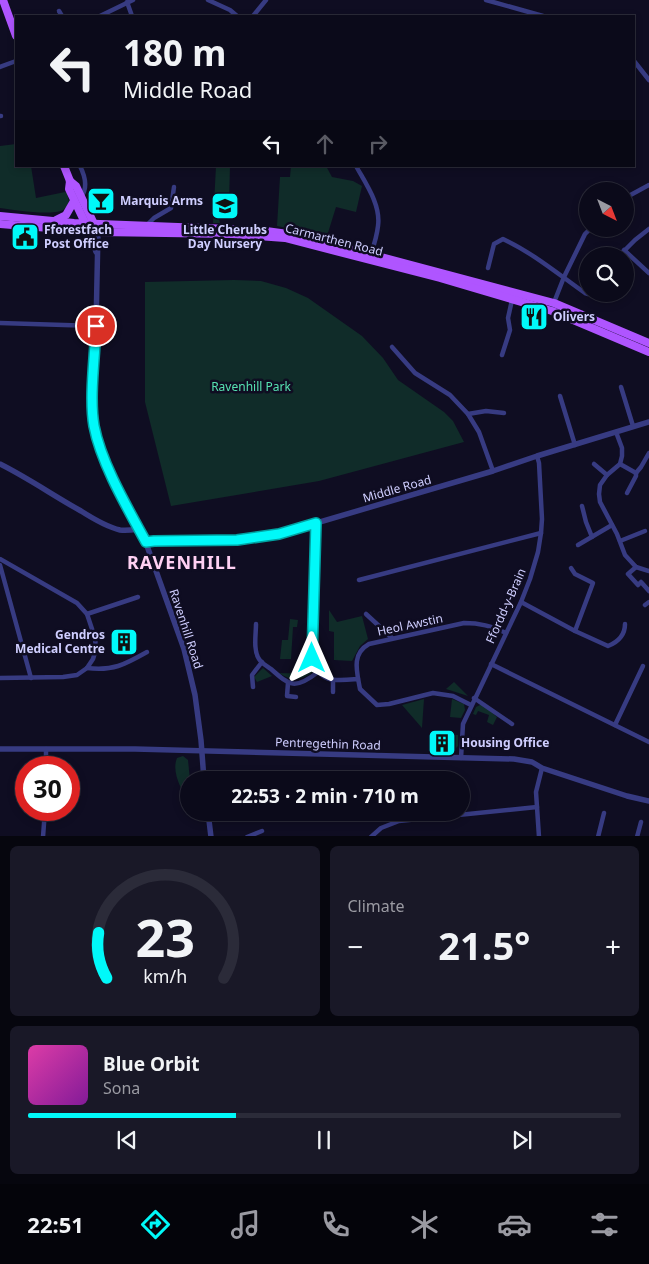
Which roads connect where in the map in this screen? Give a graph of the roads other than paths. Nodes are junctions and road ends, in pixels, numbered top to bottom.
1 (3, 0) edge
2 (133, 0) edge
3 (208, 0) edge
4 (266, 0) edge
5 (486, 0) edge
6 (127, 2) junction
7 (230, 10) junction
8 (59, 11) dead end
9 (61, 15) edge
10 (102, 15) edge
11 (132, 15) edge
12 (227, 15) edge
13 (236, 15) edge
14 (254, 15) edge
15 (539, 15) edge
16 (15, 33) edge
17 (15, 61) edge
18 (635, 62) edge
19 (0, 67) edge
20 (649, 80) edge
21 (64, 167) edge
22 (80, 167) edge
23 (357, 167) edge
24 (649, 185) edge
25 (174, 188) dead end
26 (634, 193) edge
27 (78, 199) junction
28 (0, 216) edge
29 (51, 221) junction
30 (85, 223) junction
31 (0, 224) edge
32 (94, 224) junction
33 (148, 224) junction
34 (649, 229) edge
35 (89, 231) junction
36 (98, 232) junction
37 (583, 238) edge
38 (628, 247) edge
39 (371, 254) junction
40 (98, 257) junction
41 (634, 259) edge
42 (488, 268) dead end
43 (649, 273) edge
44 (564, 277) junction
45 (579, 289) edge
46 (512, 300) junction
47 (553, 307) junction
48 (0, 323) edge
49 (96, 326) junction
50 (649, 343) edge
51 (392, 347) dead end
52 (649, 352) edge
53 (502, 355) dead end
54 (621, 387) dead end
55 (560, 396) dead end
56 (504, 413) dead end
57 (468, 414) junction
58 (649, 422) edge
59 (633, 426) junction
60 (616, 432) junction
61 (575, 444) junction
62 (649, 452) edge
63 (537, 456) junction
64 (0, 464) edge
65 (594, 464) dead end
66 (620, 464) junction
67 (493, 471) junction
68 (636, 473) junction
69 (608, 475) junction
70 (627, 493) dead end
71 (582, 506) dead end
72 (316, 523) junction
73 (612, 525) junction
74 (139, 530) junction
75 (644, 531) dead end
76 (541, 533) junction
77 (592, 536) junction
78 (620, 541) junction
79 (146, 542) junction
80 (578, 545) dead end
81 (0, 559) edge
82 (0, 565) edge
83 (636, 567) junction
84 (571, 568) dead end
85 (649, 571) edge
86 (359, 580) dead end
87 (649, 590) edge
88 (138, 597) dead end
89 (521, 602) junction
90 (87, 614) junction
91 (366, 614) dead end
92 (371, 619) junction
93 (365, 623) dead end
94 (256, 624) dead end
95 (625, 624) dead end
96 (575, 631) junction
97 (506, 633) junction
98 (392, 638) junction
99 (147, 652) dead end
100 (262, 662) junction
101 (491, 664) junction
102 (642, 666) dead end
103 (87, 668) junction
104 (318, 672) junction
105 (0, 678) edge
106 (31, 678) junction
107 (358, 679) junction
108 (333, 681) junction
109 (288, 683) junction
110 (253, 687) dead end
111 (333, 692) dead end
112 (296, 697) dead end
113 (474, 698) junction
114 (472, 705) junction
115 (512, 724) dead end
116 (615, 725) junction
117 (649, 742) edge
118 (0, 749) edge
119 (46, 749) junction
120 (201, 751) junction
121 (46, 756) edge
122 (462, 758) junction
123 (542, 768) junction
124 (203, 771) edge
125 (649, 801) edge
126 (537, 807) junction
127 (604, 813) dead end
128 (44, 821) edge
129 (209, 821) edge
130 (641, 822) dead end
131 (262, 831) dead end
132 (43, 836) edge
133 (211, 836) edge
134 (247, 836) edge
135 (371, 836) edge
136 (539, 836) edge
137 (598, 836) edge
138 (637, 836) edge

1 - 16 main road
2 - 6 street
3 - 7 street
4 - 14 street
5 - 15 street
6 - 10 street
6 - 11 street
7 - 12 street
7 - 13 street
8 - 9 street
17 - 19 street
18 - 20 street
21 - 27 main road
22 - 27 street
23 - 39 street
24 - 26 street
25 - 33 street
27 - 29 main road
27 - 30 main road
27 - 32 main road
28 - 29 main road, Carmarthen Road
29 - 30 main road, Carmarthen Road
30 - 32 main road, Carmarthen Road
30 - 35 main road
31 - 35 main road, Carmarthen Road
32 - 33 main road, Carmarthen Road
32 - 36 main road
33 - 39 main road, Carmarthen Road
34 - 38 street
35 - 36 main road, Carmarthen Road
35 - 40 street, Ravenhill Road
36 - 40 street, Ravenhill Road
36 - 46 main road, Carmarthen Road
37 - 44 street
39 - 47 main road, Carmarthen Road
40 - 49 street, Ravenhill Road
41 - 43 street
42 - 44 street
44 - 45 street
44 - 47 street
46 - 47 main road, Carmarthen Road
46 - 53 street
47 - 50 main road, Carmarthen Road
47 - 52 main road, Carmarthen Road
48 - 49 street
49 - 74 street, Ravenhill Road
51 - 57 street
54 - 59 street
55 - 61 street
56 - 57 street
57 - 67 street
58 - 59 street, Middle Road
59 - 60 street, Middle Road
60 - 61 street, Middle Road
60 - 66 street
61 - 63 street, Middle Road
62 - 68 street
63 - 67 street, Middle Road
63 - 76 street, Ffordd-y-Brain
64 - 74 street
65 - 69 street
66 - 68 street
66 - 69 street
67 - 72 street, Middle Road
68 - 70 street
69 - 73 street
71 - 77 street
72 - 79 street, Middle Road
72 - 104 street
73 - 77 street
73 - 78 street
74 - 79 street, Ravenhill Road
75 - 78 street
76 - 86 street
76 - 89 street, Ffordd-y-Brain
77 - 80 street
78 - 83 street
79 - 120 street, Ravenhill Road
81 - 90 street
82 - 106 street
83 - 85 street
83 - 87 street
84 - 96 street
88 - 90 street
89 - 96 street
89 - 97 street, Ffordd-y-Brain
90 - 103 street
91 - 92 street
92 - 93 street
92 - 98 street
94 - 100 street
95 - 96 street
97 - 98 street, Heol Awstin
97 - 101 street, Ffordd-y-Brain
98 - 107 street, Heol Awstin
99 - 103 street
100 - 109 street
100 - 110 street
101 - 113 street, Ffordd-y-Brain
101 - 116 street
102 - 116 street
103 - 106 street
104 - 108 street
104 - 109 street
105 - 106 street
107 - 108 street
107 - 114 street
108 - 111 street
109 - 112 street
113 - 114 street, Ffordd-y-Brain
113 - 115 street
114 - 122 street, Ffordd-y-Brain
116 - 117 street
118 - 119 street, Pentregethin Road
119 - 120 street, Pentregethin Road
119 - 121 street
120 - 122 street, Pentregethin Road
120 - 124 street, Ravenhill Road
122 - 123 street, Pentregethin Road
123 - 125 street, Pentregethin Road
123 - 126 street
126 - 135 street
126 - 136 street
127 - 137 street
128 - 132 street
129 - 133 street
130 - 138 street
131 - 134 street

